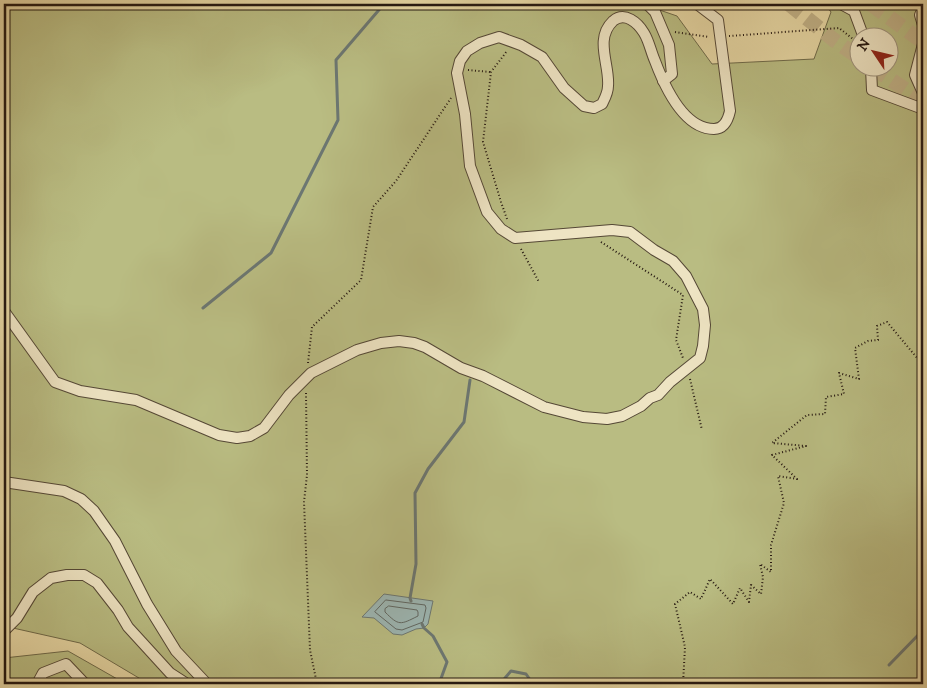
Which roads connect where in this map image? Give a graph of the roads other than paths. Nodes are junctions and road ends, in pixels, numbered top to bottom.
1 (647, 4) edge
2 (697, 4) edge
3 (841, 4) edge
4 (923, 8) edge
5 (923, 25) edge
6 (860, 28) edge
7 (923, 44) edge
8 (871, 78) edge
9 (663, 81) junction
10 (923, 93) edge
11 (923, 109) edge
12 (4, 311) edge
13 (4, 482) edge
14 (4, 631) edge
15 (37, 684) edge
16 (85, 684) edge
17 (187, 684) edge
18 (207, 684) edge

1 - 9 street
2 - 9 street
3 - 6 street
4 - 5 street
7 - 10 street
8 - 11 street
9 - 12 street
13 - 18 street
14 - 17 street
15 - 16 street

